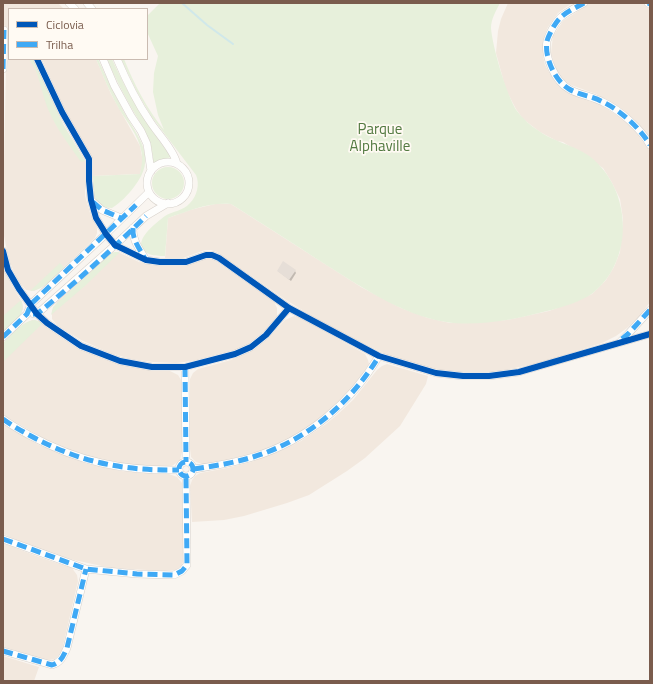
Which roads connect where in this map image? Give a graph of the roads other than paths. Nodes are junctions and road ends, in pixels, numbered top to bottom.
1 (584, 3) edge
2 (5, 31) edge
3 (37, 60) edge
4 (103, 60) edge
5 (118, 60) edge
6 (3, 69) edge
7 (650, 145) edge
8 (176, 164) junction
9 (151, 171) junction
10 (149, 192) junction
11 (91, 200) junction
12 (168, 203) junction
13 (122, 218) junction
14 (133, 228) junction
15 (106, 234) junction
16 (116, 245) junction
17 (3, 251) edge
18 (146, 260) junction
19 (31, 304) junction
20 (289, 308) junction
21 (650, 310) edge
22 (28, 314) junction
23 (37, 314) junction
24 (650, 334) edge
25 (3, 337) edge
26 (619, 342) junction
27 (379, 356) junction
28 (185, 367) junction
29 (3, 419) edge
30 (186, 462) junction
31 (194, 469) junction
32 (179, 470) junction
33 (186, 477) junction
34 (3, 539) edge
35 (86, 569) junction
36 (3, 651) edge

1 - 7 street
2 - 6 street
3 - 11 street
4 - 9 street
5 - 8 street
8 - 9 street
8 - 12 street
9 - 10 street
10 - 12 street
10 - 13 street
11 - 13 street
11 - 15 street
12 - 14 street
13 - 15 street
14 - 16 street
14 - 18 street
15 - 16 street
15 - 19 street
16 - 18 street
16 - 23 street
17 - 19 street
18 - 20 street
19 - 22 street
19 - 23 street
20 - 27 street
20 - 28 street
21 - 26 street
22 - 23 street
22 - 25 street
23 - 28 street
24 - 26 street
26 - 27 street
27 - 31 street
28 - 30 street
29 - 32 street
30 - 31 street
30 - 32 street
31 - 33 street
32 - 33 street
33 - 35 street
34 - 35 street
35 - 36 street

